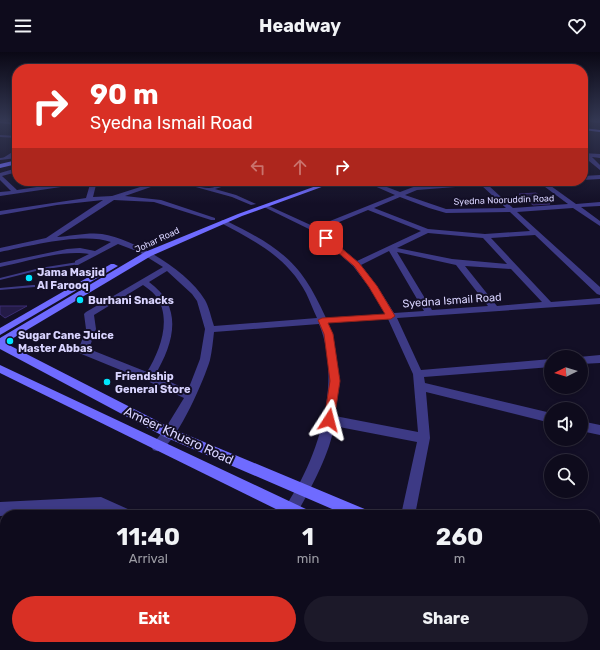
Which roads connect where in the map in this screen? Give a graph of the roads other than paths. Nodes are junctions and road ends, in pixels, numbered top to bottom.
1 (12, 154) edge
2 (588, 156) edge
3 (600, 156) edge
4 (6, 158) junction
5 (12, 158) edge
6 (588, 158) edge
7 (0, 159) edge
8 (12, 159) edge
9 (0, 162) edge
10 (12, 163) edge
11 (0, 166) edge
12 (600, 168) edge
13 (12, 172) edge
14 (0, 176) edge
15 (600, 177) edge
16 (588, 178) edge
17 (43, 186) edge
18 (93, 186) edge
19 (149, 186) edge
20 (198, 186) edge
21 (220, 186) edge
22 (305, 186) edge
23 (319, 186) edge
24 (378, 186) edge
25 (438, 186) edge
26 (485, 186) edge
27 (547, 186) edge
28 (210, 189) junction
29 (15, 191) junction
30 (0, 194) edge
31 (400, 195) junction
32 (109, 199) junction
33 (89, 200) junction
34 (262, 204) junction
35 (600, 204) edge
36 (575, 206) junction
37 (369, 208) junction
38 (511, 210) junction
39 (0, 213) edge
40 (212, 219) junction
41 (223, 222) junction
42 (600, 224) edge
43 (315, 230) junction
44 (427, 231) junction
45 (537, 233) junction
46 (485, 236) junction
47 (47, 240) junction
48 (118, 241) junction
49 (391, 248) junction
50 (0, 250) edge
51 (145, 252) junction
52 (96, 253) junction
53 (78, 263) joint
54 (356, 264) junction
55 (460, 264) junction
56 (0, 266) edge
57 (168, 267) junction
58 (514, 267) junction
59 (0, 279) edge
60 (144, 282) junction
61 (33, 286) dead end
62 (0, 289) edge
63 (600, 292) edge
64 (600, 301) edge
65 (549, 305) junction
66 (495, 309) junction
67 (430, 314) junction
68 (391, 316) junction
69 (322, 320) junction
70 (210, 329) junction
71 (0, 332) edge
72 (0, 344) edge
73 (600, 359) edge
74 (588, 360) edge
75 (544, 364) edge
76 (0, 369) edge
77 (418, 374) junction
78 (149, 377) junction
79 (420, 386) junction
80 (191, 396) junction
81 (544, 416) edge
82 (329, 420) junction
83 (588, 427) edge
84 (600, 430) edge
85 (169, 433) junction
86 (424, 438) junction
87 (157, 446) junction
88 (303, 490) junction
89 (0, 509) edge
90 (114, 510) edge
91 (291, 510) joint
92 (350, 510) edge
93 (409, 510) edge

1 - 4 street
2 - 3 street
4 - 5 lane
4 - 7 lane
6 - 12 street
8 - 9 street
10 - 11 street
13 - 14 street
14 - 29 street
15 - 16 street
17 - 29 street
18 - 33 street
19 - 32 street
20 - 28 street
21 - 28 street
22 - 34 street, Johar Road
23 - 34 street, Johar Road
24 - 31 street, Syedna Nooruddin Road
25 - 31 street
26 - 38 street
27 - 36 street
28 - 34 street
29 - 30 street
31 - 37 street
31 - 38 street, Syedna Nooruddin Road
32 - 33 street
32 - 40 street
32 - 47 street
33 - 39 street
34 - 40 street, Johar Road
34 - 41 street, Johar Road
34 - 43 street
35 - 36 street, Syedna Nooruddin Road
36 - 38 street, Syedna Nooruddin Road
36 - 42 street
37 - 43 street
37 - 44 street
38 - 45 street
40 - 51 street, Johar Road
41 - 51 street, Johar Road
41 - 69 street
43 - 54 street
44 - 46 street
44 - 49 street
45 - 46 street
45 - 63 street
46 - 58 street
47 - 48 street
47 - 50 street
48 - 51 street
48 - 52 street
49 - 54 street
49 - 55 street
49 - 67 street
51 - 57 street
51 - 71 street, Johar Road
51 - 72 street, Johar Road
52 - 53 street
52 - 56 street
53 - 59 lane
54 - 68 street
55 - 58 street
55 - 66 street
57 - 60 street
57 - 70 street
58 - 65 street
60 - 78 street
60 - 78 street
61 - 62 lane
64 - 65 street, Syedna Ismail Road
65 - 66 street, Syedna Ismail Road
66 - 67 street, Syedna Ismail Road
67 - 68 street, Syedna Ismail Road
68 - 69 street, Syedna Ismail Road
68 - 77 street
69 - 70 street, Syedna Ismail Road
69 - 82 street
70 - 80 street
72 - 85 street, Ameer Khusro Road
73 - 74 street
75 - 77 street
76 - 87 street, Ameer Khusro Road
77 - 79 street
78 - 80 street
79 - 81 street
79 - 86 street
80 - 85 street
82 - 86 street
82 - 88 street
83 - 84 street
85 - 87 street
85 - 88 street, Ameer Khusro Road
86 - 93 street
87 - 91 street, Ameer Khusro Road
88 - 91 street
88 - 92 street, Ameer Khusro Road
89 - 90 street

